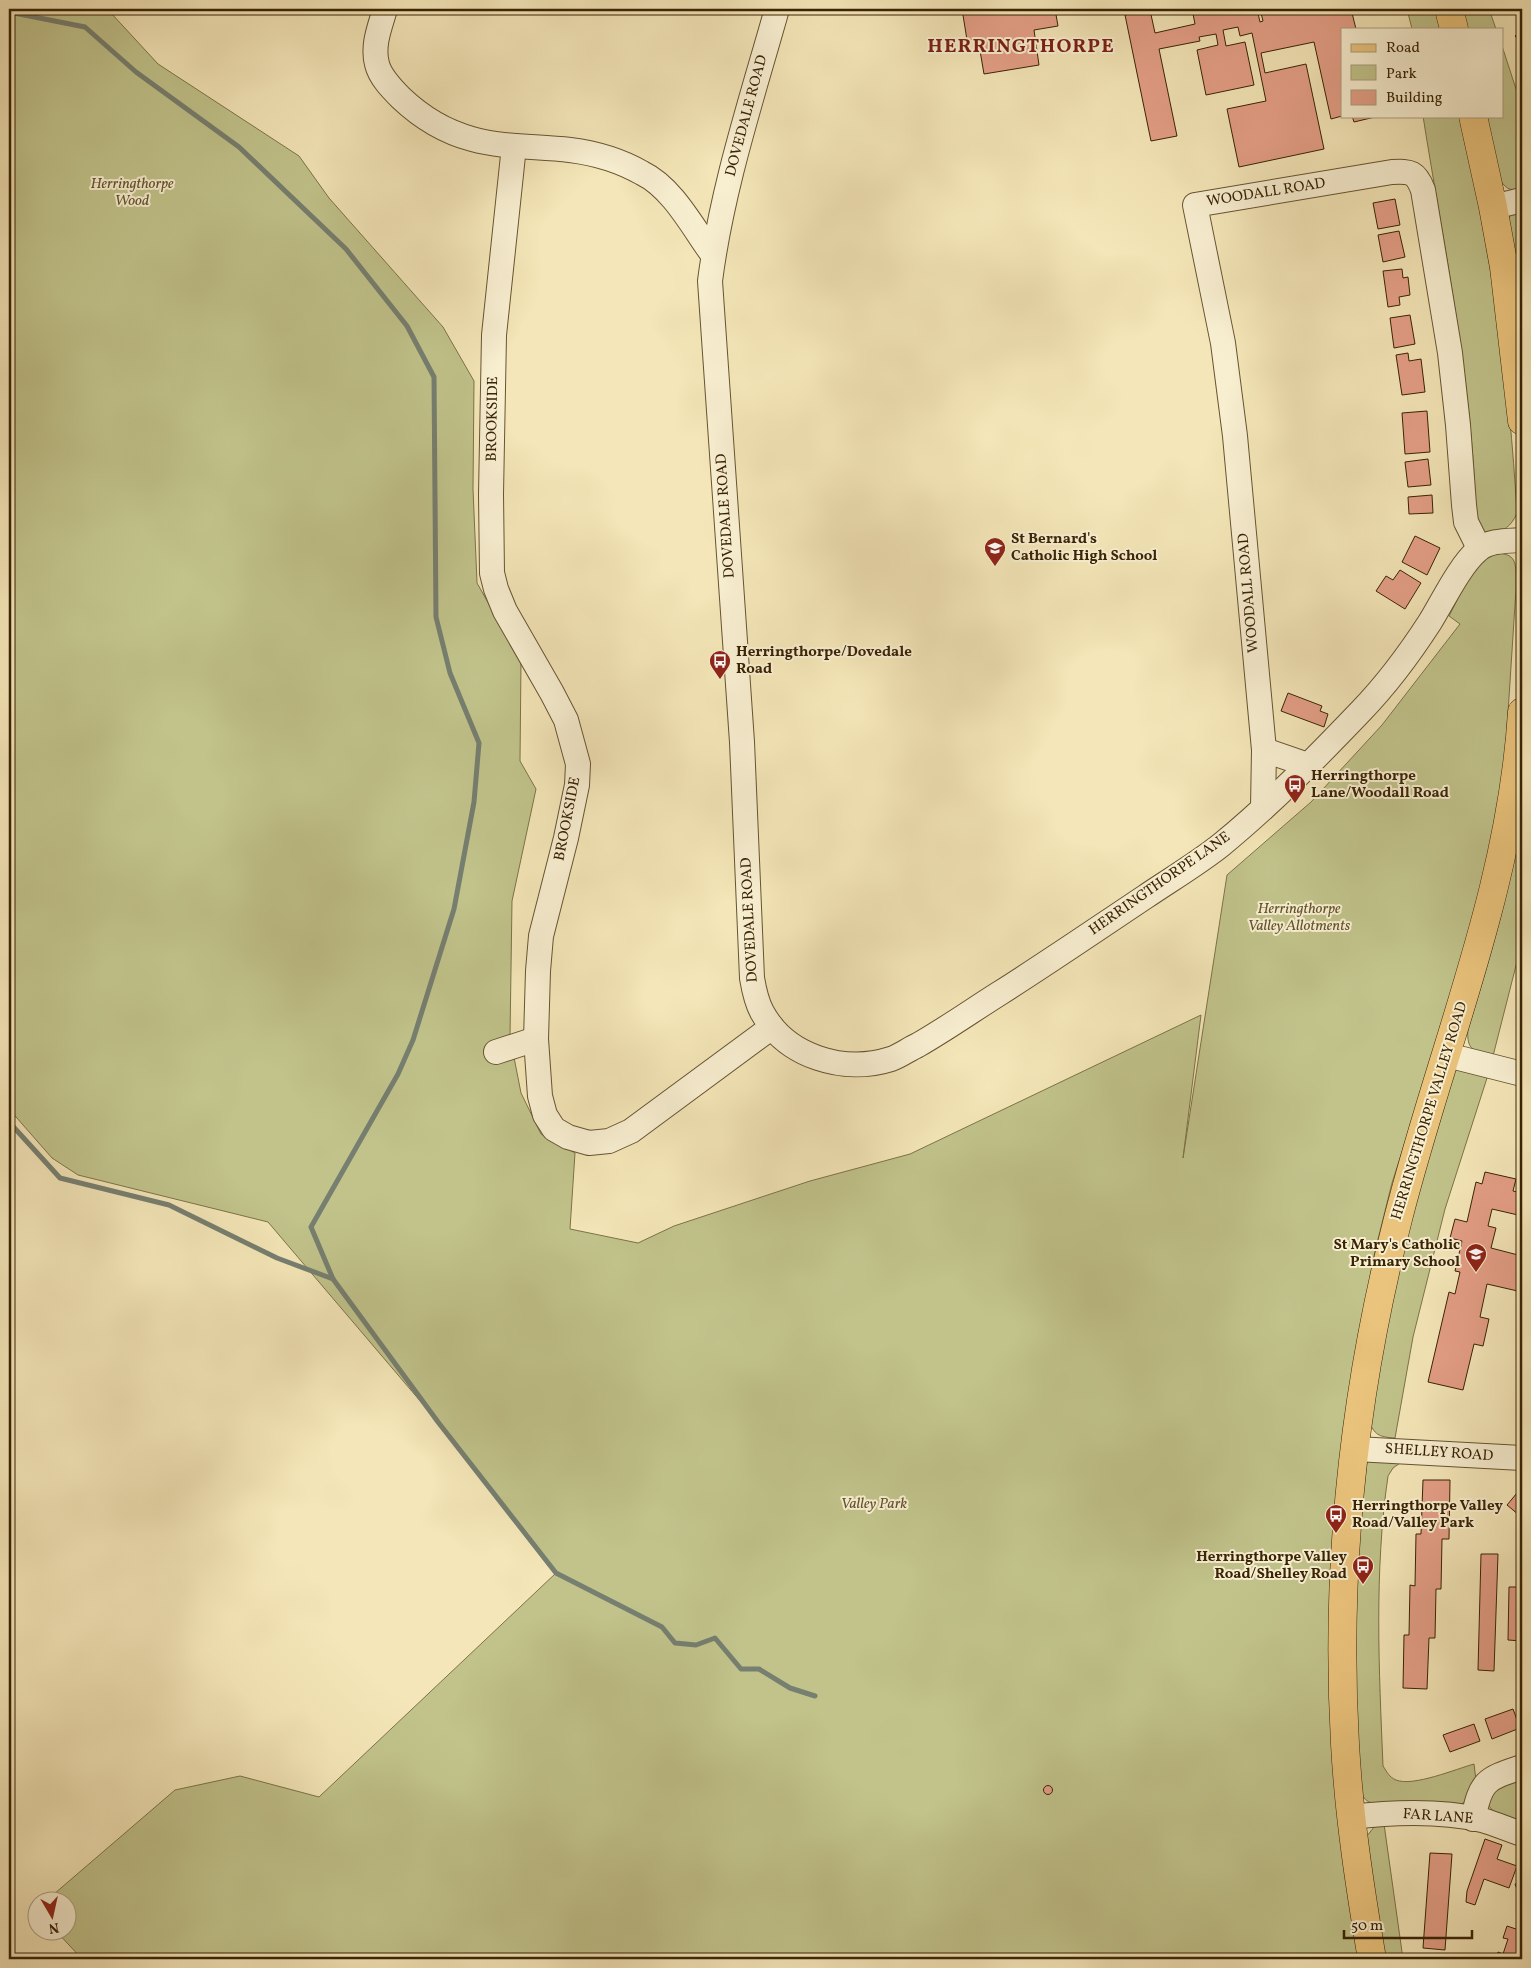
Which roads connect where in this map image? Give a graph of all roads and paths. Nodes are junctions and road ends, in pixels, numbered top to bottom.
1 (386, 9) edge
2 (777, 9) edge
3 (1450, 9) edge
4 (1454, 28) edge
5 (1473, 118) edge
6 (514, 146) junction
7 (1522, 200) edge
8 (1493, 207) junction
9 (713, 255) junction
10 (1518, 333) edge
11 (1522, 421) edge
12 (1522, 540) edge
13 (1479, 548) junction
14 (1522, 712) edge
15 (1264, 750) junction
16 (1308, 765) junction
17 (1263, 808) junction
18 (772, 1027) junction
19 (536, 1039) junction
20 (496, 1052) dead end
21 (1447, 1055) junction
22 (1522, 1074) edge
23 (1356, 1449) junction
24 (1522, 1458) edge
25 (1522, 1767) edge
26 (1351, 1817) junction
27 (1473, 1818) junction
28 (1522, 1834) edge
29 (1372, 1959) edge

1 - 6 street
2 - 9 street, DOVEDALE ROAD
3 - 4 main road
5 - 8 main road
6 - 9 street
6 - 19 street, BROOKSIDE
7 - 8 street
8 - 10 main road
9 - 18 street, DOVEDALE ROAD
10 - 11 main road
12 - 13 street
13 - 15 street, WOODALL ROAD
13 - 16 street, HERRINGTHORPE LANE
14 - 21 main road, HERRINGTHORPE VALLEY ROAD
15 - 16 street
15 - 17 street, WOODALL ROAD
16 - 17 street, HERRINGTHORPE LANE
17 - 18 street, HERRINGTHORPE LANE
18 - 19 street, BROOKSIDE
19 - 20 street
21 - 22 street
21 - 23 main road, HERRINGTHORPE VALLEY ROAD
23 - 24 street, SHELLEY ROAD
23 - 26 main road, HERRINGTHORPE VALLEY ROAD
25 - 27 street
26 - 27 street, FAR LANE
26 - 29 main road, HERRINGTHORPE VALLEY ROAD
27 - 28 street, FAR LANE

